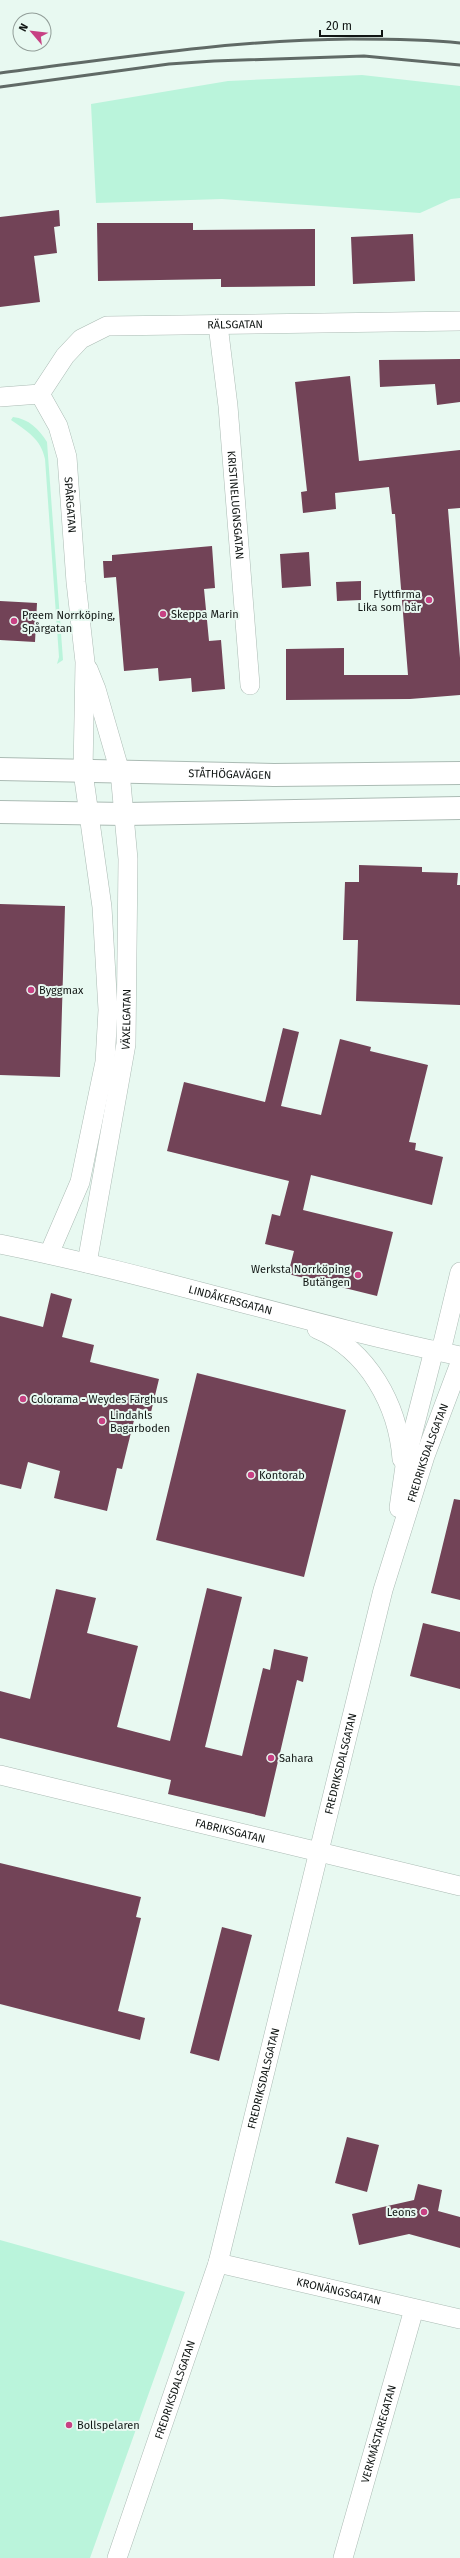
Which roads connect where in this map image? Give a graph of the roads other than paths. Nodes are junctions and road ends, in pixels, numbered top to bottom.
1 (460, 321) edge
2 (218, 325) junction
3 (40, 394) junction
4 (0, 397) edge
5 (85, 662) junction
6 (250, 685) dead end
7 (0, 768) edge
8 (83, 772) junction
9 (120, 772) junction
10 (460, 773) edge
11 (460, 808) edge
12 (0, 812) edge
13 (89, 813) junction
14 (125, 814) junction
15 (0, 1244) edge
16 (49, 1254) junction
17 (87, 1263) junction
18 (460, 1272) edge
19 (283, 1314) junction
20 (437, 1350) junction
21 (460, 1356) edge
22 (460, 1363) edge
23 (403, 1478) junction
24 (383, 1590) junction
25 (0, 1775) edge
26 (319, 1853) junction
27 (460, 1886) edge
28 (218, 2263) junction
29 (414, 2309) junction
30 (460, 2320) edge
31 (117, 2558) edge
32 (343, 2558) edge

1 - 2 street, RÄLSGATAN
2 - 3 street, RÄLSGATAN
2 - 6 street, KRISTINELUGNSGATAN
3 - 4 street
3 - 5 street, SPÅRGATAN
5 - 8 street, SPÅRGATAN
5 - 9 street, SPÅRGATAN
7 - 8 main road, STÅTHÖGAVÄGEN
8 - 9 main road, STÅTHÖGAVÄGEN
8 - 13 street, SPÅRGATAN
9 - 10 main road, STÅTHÖGAVÄGEN
9 - 14 street, VÄXELGATAN
11 - 14 main road
12 - 13 main road
13 - 14 main road
13 - 16 street, VÄXELGATAN
14 - 17 street, VÄXELGATAN
15 - 16 street, LINDÅKERSGATAN
16 - 17 street, LINDÅKERSGATAN
17 - 19 street, LINDÅKERSGATAN
18 - 20 street, FREDRIKSDALSGATAN
19 - 20 street, LINDÅKERSGATAN
19 - 23 street, FREDRIKSDALSGATAN
20 - 21 street, LINDÅKERSGATAN
20 - 23 street, FREDRIKSDALSGATAN
22 - 24 street, FREDRIKSDALSGATAN
23 - 24 street, FREDRIKSDALSGATAN
24 - 26 street, FREDRIKSDALSGATAN
25 - 26 street, FABRIKSGATAN
26 - 27 street, FABRIKSGATAN
26 - 28 street, FREDRIKSDALSGATAN
28 - 29 street, KRONÄNGSGATAN
28 - 31 street, FREDRIKSDALSGATAN
29 - 30 street, KRONÄNGSGATAN
29 - 32 street, VERKMÄSTAREGATAN

